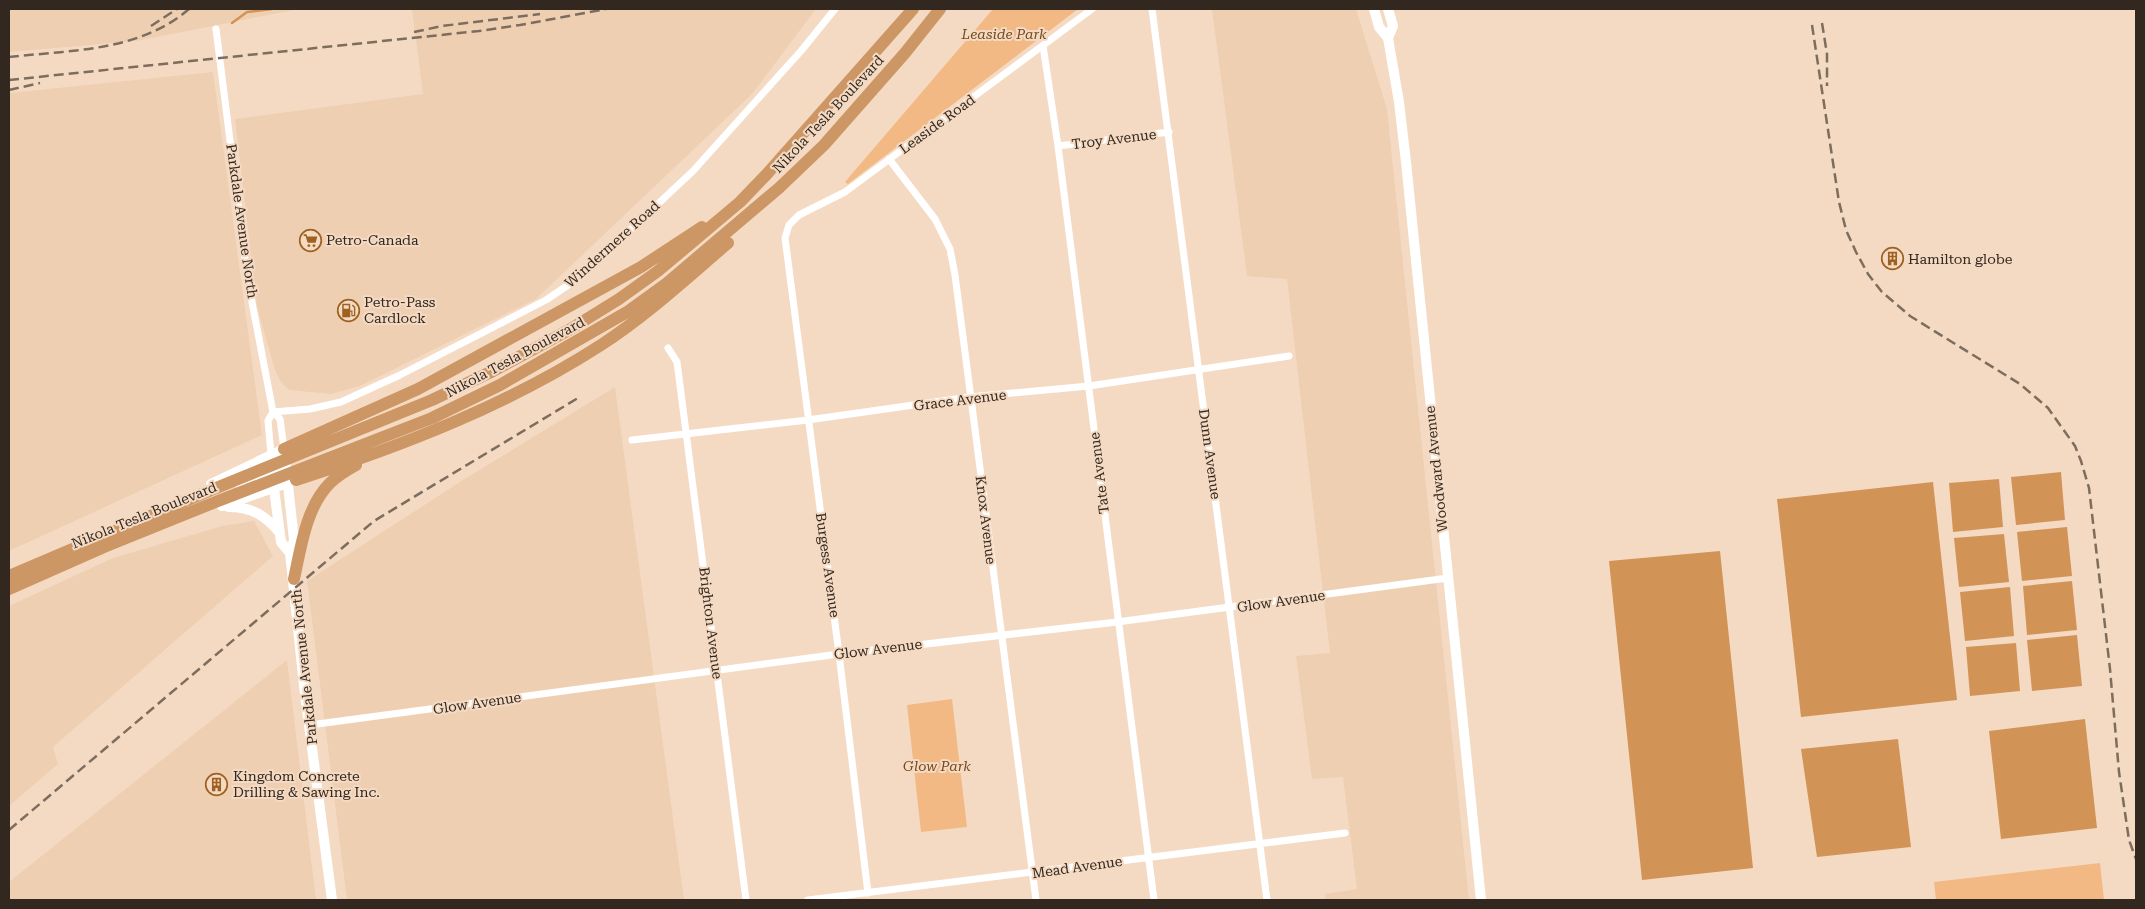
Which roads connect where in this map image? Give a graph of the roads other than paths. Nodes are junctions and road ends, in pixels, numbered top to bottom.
1 (836, 9) edge
2 (940, 9) edge
3 (1092, 9) edge
4 (1152, 9) edge
5 (1374, 9) edge
6 (1388, 9) edge
7 (909, 12) edge
8 (216, 29) dead end
9 (1388, 38) junction
10 (1043, 46) junction
11 (1169, 132) junction
12 (1058, 146) junction
13 (889, 159) junction
14 (766, 175) junction
15 (779, 188) junction
16 (785, 238) joint
17 (668, 348) dead end
18 (1289, 356) dead end
19 (1198, 370) junction
20 (1089, 386) junction
21 (970, 397) junction
22 (273, 412) junction
23 (808, 420) junction
24 (348, 421) junction
25 (686, 434) junction
26 (632, 440) dead end
27 (284, 449) junction
28 (381, 450) junction
29 (271, 454) junction
30 (286, 466) junction
31 (273, 471) junction
32 (287, 483) junction
33 (274, 487) junction
34 (219, 507) junction
35 (172, 523) junction
36 (138, 528) junction
37 (280, 533) junction
38 (290, 553) junction
39 (9, 576) edge
40 (1448, 578) junction
41 (294, 579) junction
42 (9, 584) edge
43 (9, 589) edge
44 (1230, 607) junction
45 (1117, 622) junction
46 (1001, 636) junction
47 (840, 654) junction
48 (718, 671) junction
49 (310, 725) junction
50 (1345, 833) dead end
51 (1260, 843) junction
52 (1149, 858) junction
53 (1032, 873) junction
54 (868, 893) junction
55 (827, 899) edge
56 (332, 900) edge
57 (746, 900) edge
58 (808, 900) edge
59 (1036, 900) edge
60 (1154, 900) edge
61 (1267, 900) edge
62 (1481, 900) edge

1 - 22 street, Windermere Road
2 - 15 highway, Nikola Tesla Boulevard
3 - 10 street, Leaside Road
4 - 11 street, Dunn Avenue
5 - 9 main road, Woodward Avenue
6 - 9 main road, Woodward Avenue
7 - 14 highway, Nikola Tesla Boulevard
8 - 22 street, Parkdale Avenue North
9 - 40 main road, Woodward Avenue
10 - 12 street, Tate Avenue
10 - 13 street, Leaside Road
11 - 12 street, Troy Avenue
11 - 19 street, Dunn Avenue
12 - 20 street, Tate Avenue
13 - 16 street, Leaside Road
13 - 21 street, Knox Avenue
14 - 24 highway
14 - 39 highway, Nikola Tesla Boulevard
15 - 28 highway
15 - 43 highway, Nikola Tesla Boulevard
16 - 23 street, Burgess Avenue
17 - 25 street, Brighton Avenue
18 - 19 street, Grace Avenue
19 - 20 street, Grace Avenue
19 - 44 street, Dunn Avenue
20 - 21 street, Grace Avenue
20 - 45 street, Tate Avenue
21 - 23 street, Grace Avenue
21 - 46 street, Knox Avenue
22 - 27 street, Parkdale Avenue North
22 - 29 street, Parkdale Avenue North
23 - 25 street, Grace Avenue
23 - 47 street, Burgess Avenue
24 - 27 highway
24 - 30 highway
25 - 26 street, Grace Avenue
25 - 48 street, Brighton Avenue
27 - 29 main road
27 - 30 main road, Parkdale Avenue North
27 - 31 main road
28 - 32 highway
28 - 41 highway
29 - 31 main road, Parkdale Avenue North
29 - 36 main road
30 - 32 main road, Parkdale Avenue North
30 - 33 highway
31 - 33 main road, Parkdale Avenue North
31 - 35 main road
32 - 33 main road
32 - 38 main road, Parkdale Avenue North
33 - 34 main road
33 - 37 main road, Parkdale Avenue North
34 - 35 main road
34 - 37 main road
35 - 36 main road
36 - 42 main road
37 - 38 main road, Parkdale Avenue North
38 - 41 main road, Parkdale Avenue North
40 - 44 street, Glow Avenue
40 - 62 main road, Woodward Avenue
41 - 49 main road, Parkdale Avenue North
44 - 45 street, Glow Avenue
44 - 51 street, Dunn Avenue
45 - 46 street, Glow Avenue
45 - 52 street, Tate Avenue
46 - 47 street, Glow Avenue
46 - 53 street, Knox Avenue
47 - 48 street, Glow Avenue
47 - 54 street, Burgess Avenue
48 - 49 street, Glow Avenue
48 - 57 street, Brighton Avenue
49 - 56 main road, Parkdale Avenue North
50 - 51 street, Mead Avenue
51 - 52 street, Mead Avenue
51 - 61 street, Dunn Avenue
52 - 53 street, Mead Avenue
52 - 60 street, Tate Avenue
53 - 54 street, Mead Avenue
53 - 59 street, Knox Avenue
54 - 55 street, Mead Avenue
55 - 58 street, Mead Avenue

